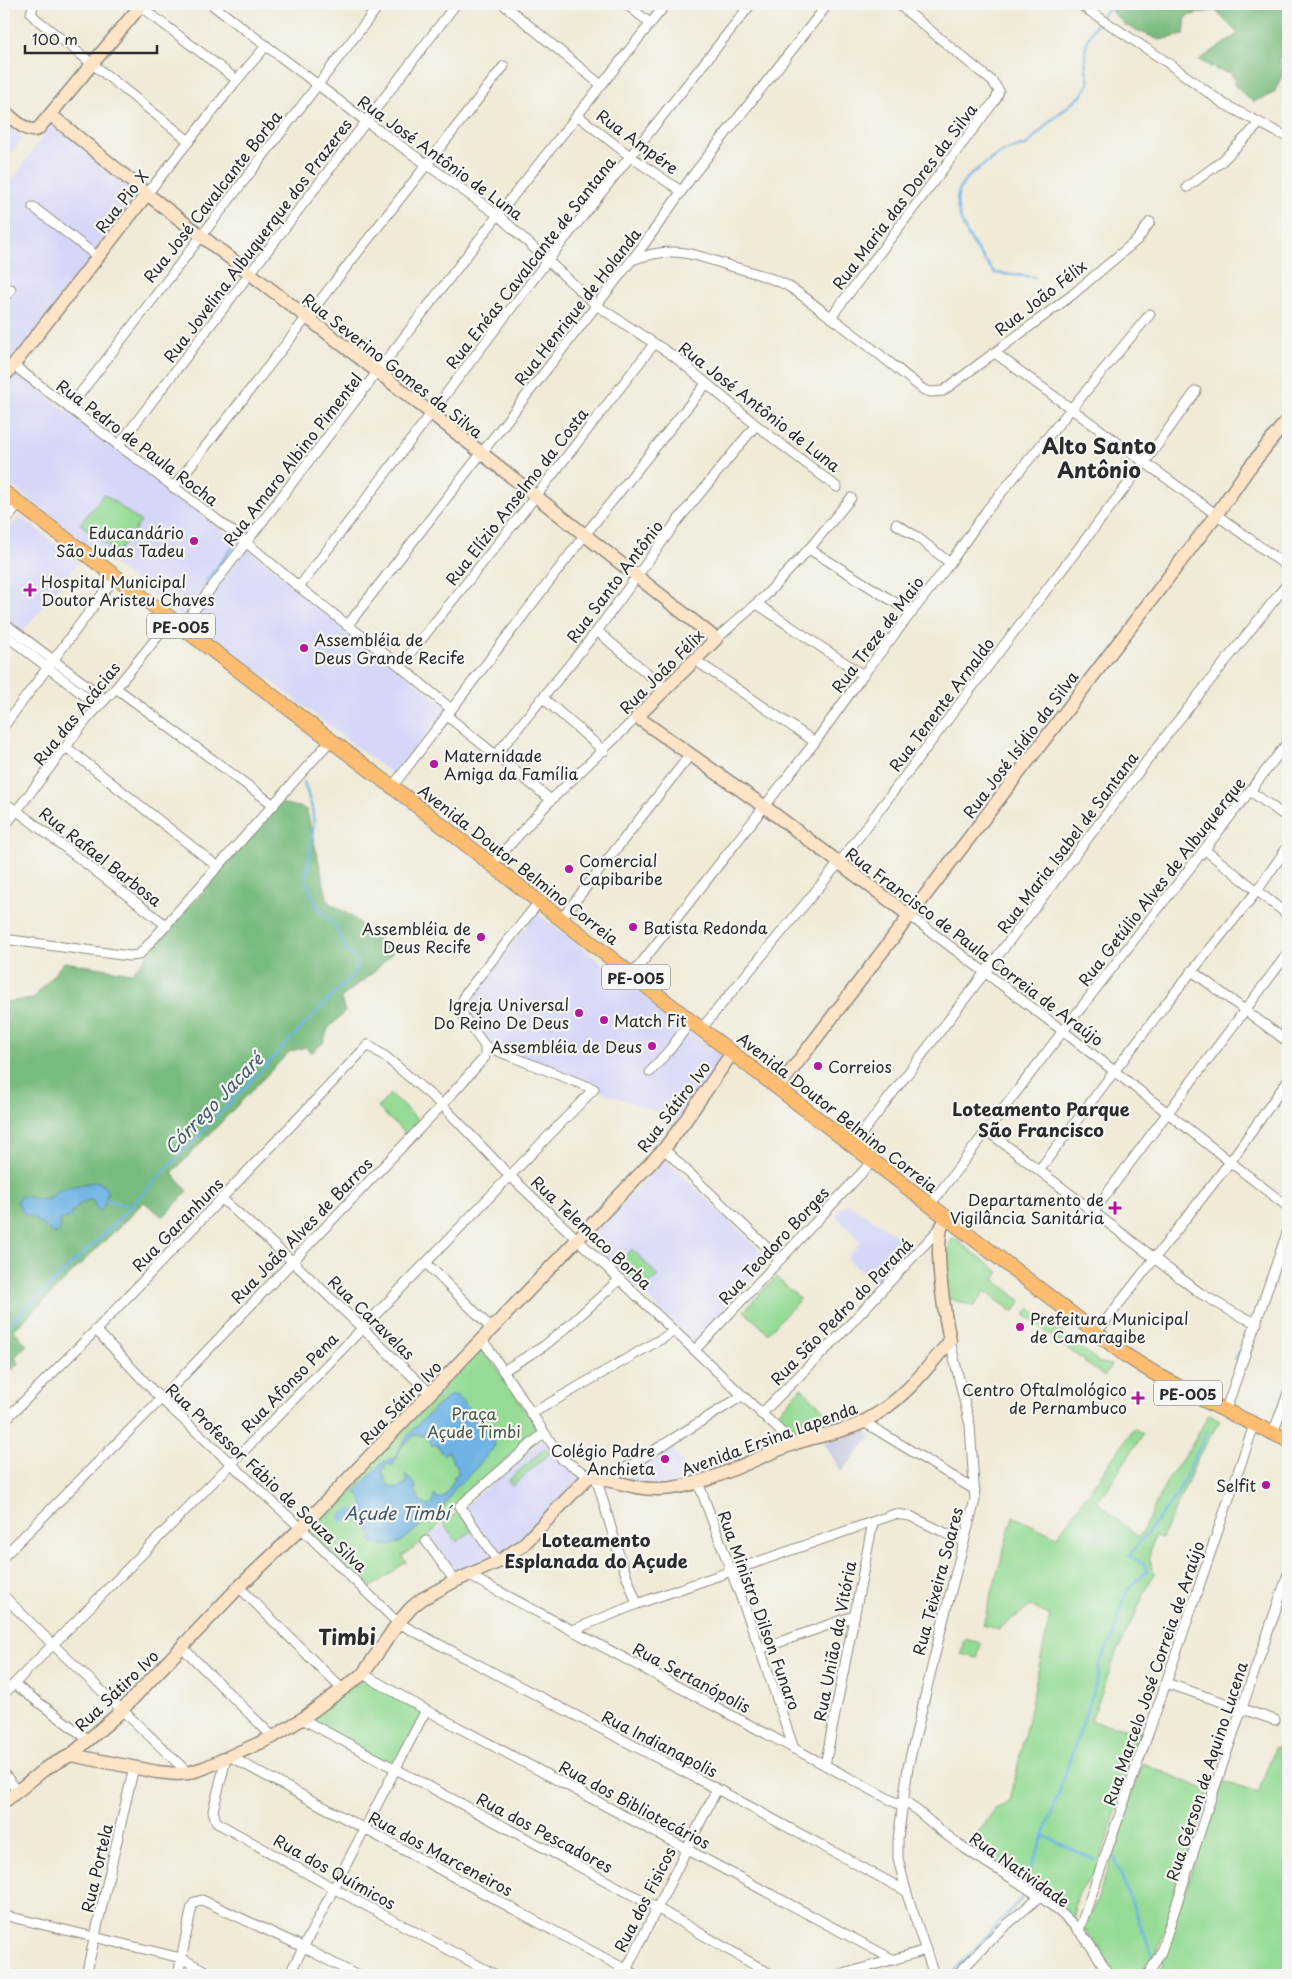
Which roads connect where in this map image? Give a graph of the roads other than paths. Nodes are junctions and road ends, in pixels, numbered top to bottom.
1 (34, 4) edge
2 (364, 4) edge
3 (380, 4) edge
4 (456, 4) edge
5 (503, 4) edge
6 (626, 4) edge
7 (666, 4) edge
8 (828, 4) edge
9 (898, 4) edge
10 (1079, 4) edge
11 (214, 5) edge
12 (747, 5) edge
13 (137, 6) edge
14 (374, 12) junction
15 (650, 23) junction
16 (266, 46) junction
17 (93, 63) junction
18 (504, 66) dead end
19 (237, 80) junction
20 (317, 84) junction
21 (602, 84) junction
22 (4, 111) edge
23 (51, 115) junction
24 (576, 115) junction
25 (367, 122) junction
26 (1260, 123) junction
27 (1288, 135) edge
28 (189, 141) junction
29 (631, 157) junction
30 (427, 163) junction
31 (1187, 187) dead end
32 (681, 191) junction
33 (147, 194) junction
34 (33, 207) dead end
35 (498, 215) junction
36 (1150, 222) dead end
37 (200, 236) junction
38 (98, 257) junction
39 (548, 260) junction
40 (631, 260) junction
41 (251, 274) junction
42 (12, 289) dead end
43 (4, 298) edge
44 (596, 305) junction
45 (1150, 314) dead end
46 (306, 317) junction
47 (831, 317) junction
48 (654, 344) junction
49 (995, 353) junction
50 (13, 365) junction
51 (377, 373) junction
52 (4, 377) edge
53 (706, 384) junction
54 (1196, 391) dead end
55 (68, 408) junction
56 (1070, 408) junction
57 (431, 414) junction
58 (1288, 419) edge
59 (756, 425) junction
60 (118, 446) junction
61 (482, 454) junction
62 (1145, 462) junction
63 (837, 487) dead end
64 (174, 488) junction
65 (4, 492) edge
66 (536, 496) junction
67 (851, 498) dead end
68 (19, 504) junction
69 (1216, 514) junction
70 (4, 523) edge
71 (896, 524) dead end
72 (584, 536) junction
73 (246, 542) junction
74 (809, 549) junction
75 (950, 563) junction
76 (1288, 567) edge
77 (637, 575) junction
78 (116, 576) junction
79 (1288, 583) edge
80 (299, 587) junction
81 (757, 604) junction
82 (912, 614) junction
83 (177, 622) junction
84 (4, 623) edge
85 (347, 626) junction
86 (597, 630) junction
87 (4, 634) edge
88 (716, 639) junction
89 (695, 660) junction
90 (50, 664) junction
91 (400, 666) junction
92 (863, 675) junction
93 (116, 688) junction
94 (666, 689) junction
95 (543, 698) junction
96 (105, 699) junction
97 (98, 706) junction
98 (449, 712) junction
99 (637, 717) junction
100 (4, 726) edge
101 (330, 740) junction
102 (815, 742) junction
103 (1288, 742) edge
104 (66, 747) junction
105 (604, 751) junction
106 (496, 755) junction
107 (690, 755) junction
108 (392, 787) junction
109 (1250, 791) junction
110 (551, 800) junction
111 (4, 803) edge
112 (274, 805) junction
113 (765, 807) junction
114 (16, 810) junction
115 (1288, 818) edge
116 (4, 827) edge
117 (1288, 846) edge
118 (1205, 850) junction
119 (839, 863) junction
120 (492, 864) junction
121 (218, 866) junction
122 (1257, 891) junction
123 (539, 902) junction
124 (1288, 915) edge
125 (910, 916) junction
126 (561, 919) junction
127 (167, 926) junction
128 (4, 939) edge
129 (1288, 953) edge
130 (1192, 971) junction
131 (986, 973) junction
132 (632, 974) junction
133 (1246, 1010) junction
134 (696, 1025) junction
135 (1063, 1031) junction
136 (1288, 1042) edge
137 (368, 1045) joint
138 (485, 1046) junction
139 (732, 1052) junction
140 (1114, 1071) junction
141 (650, 1072) dead end
142 (1288, 1082) edge
143 (778, 1088) junction
144 (442, 1105) junction
145 (1168, 1114) junction
146 (986, 1130) junction
147 (853, 1146) junction
148 (664, 1149) junction
149 (873, 1161) junction
150 (1230, 1162) junction
151 (1039, 1170) junction
152 (509, 1175) junction
153 (222, 1198) junction
154 (930, 1205) junction
155 (1288, 1207) edge
156 (1093, 1212) junction
157 (944, 1222) junction
158 (1288, 1230) edge
159 (578, 1240) junction
160 (1287, 1243) edge
161 (1153, 1258) junction
162 (779, 1259) junction
163 (292, 1262) junction
164 (426, 1263) junction
165 (620, 1279) junction
166 (1257, 1323) junction
167 (361, 1329) junction
168 (492, 1329) junction
169 (96, 1330) junction
170 (675, 1331) junction
171 (1096, 1333) junction
172 (482, 1339) junction
173 (950, 1341) junction
174 (695, 1350) junction
175 (503, 1371) junction
176 (1288, 1393) edge
177 (431, 1394) junction
178 (742, 1396) junction
179 (161, 1399) junction
180 (1225, 1412) junction
181 (531, 1414) junction
182 (761, 1414) junction
183 (4, 1421) edge
184 (864, 1422) junction
185 (1254, 1424) junction
186 (544, 1433) junction
187 (1273, 1433) junction
188 (1288, 1440) edge
189 (794, 1444) junction
190 (232, 1463) junction
191 (598, 1478) junction
192 (698, 1482) junction
193 (975, 1490) junction
194 (873, 1522) junction
195 (301, 1528) junction
196 (426, 1542) dead end
197 (964, 1542) junction
198 (4, 1556) edge
199 (498, 1562) junction
200 (730, 1571) junction
201 (1288, 1574) edge
202 (468, 1575) junction
203 (455, 1581) junction
204 (240, 1587) junction
205 (4, 1596) edge
206 (637, 1604) junction
207 (854, 1616) junction
208 (398, 1623) junction
209 (573, 1630) junction
210 (52, 1645) junction
211 (182, 1647) junction
212 (760, 1649) junction
213 (363, 1674) junction
214 (1166, 1683) junction
215 (14, 1684) junction
216 (343, 1690) junction
217 (4, 1694) edge
218 (1242, 1708) junction
219 (123, 1709) junction
220 (426, 1710) junction
221 (302, 1719) junction
222 (1275, 1720) dead end
223 (273, 1737) junction
224 (89, 1740) junction
225 (794, 1749) junction
226 (70, 1755) junction
227 (228, 1758) junction
228 (825, 1765) junction
229 (134, 1767) junction
230 (395, 1770) junction
231 (4, 1773) edge
232 (188, 1773) junction
233 (717, 1789) junction
234 (17, 1791) junction
235 (4, 1802) edge
236 (902, 1802) junction
237 (365, 1829) junction
238 (686, 1848) junction
239 (333, 1888) junction
240 (906, 1891) junction
241 (1039, 1897) junction
242 (657, 1908) junction
243 (11, 1917) dead end
244 (1079, 1930) junction
245 (96, 1937) junction
246 (303, 1946) junction
247 (926, 1950) junction
248 (182, 1958) junction
249 (894, 1960) junction
250 (626, 1970) junction
251 (86, 1975) edge
252 (178, 1975) edge
253 (213, 1975) edge
254 (289, 1975) edge
255 (356, 1975) edge
256 (496, 1975) edge
257 (636, 1975) edge
258 (772, 1975) edge
259 (840, 1975) edge
260 (934, 1975) edge
261 (957, 1975) edge
262 (1109, 1975) edge
263 (1148, 1975) edge

1 - 17 street
2 - 14 street
3 - 14 street, Rua José Cavalcante Borba
4 - 25 street, Rua Jovelina Albuquerque dos Prazeres
5 - 21 street
6 - 15 street
7 - 15 street, Rua Amaro Albino Pimentel
8 - 32 street, Rua Henrique de Holanda
9 - 47 street, Rua Maria das Dores da Silva
10 - 26 street
11 - 16 street, Rua José Antônio de Luna
12 - 29 street, Rua Enéas Cavalcante de Santana
13 - 17 street
13 - 19 street
14 - 20 street, Rua José Cavalcante Borba
15 - 21 street, Rua Amaro Albino Pimentel
16 - 19 street, Rua Pio X
16 - 20 street, Rua José Antônio de Luna
17 - 23 street
17 - 28 street
18 - 30 street
19 - 28 street, Rua Pio X
20 - 25 street, Rua José Antônio de Luna
20 - 37 street, Rua José Cavalcante Borba
21 - 24 street, Rua Amaro Albino Pimentel
22 - 23 street
23 - 33 street, Rua Severino Gomes da Silva
24 - 29 street, Rua Ampére
24 - 35 street, Rua Amaro Albino Pimentel
25 - 30 street, Rua José Antônio de Luna
25 - 41 street, Rua Jovelina Albuquerque dos Prazeres
26 - 27 street
26 - 31 street
28 - 33 street, Rua Pio X
29 - 32 street, Rua Ampére
29 - 39 street, Rua Enéas Cavalcante de Santana
30 - 35 street, Rua José Antônio de Luna
30 - 46 street
32 - 40 street, Rua Henrique de Holanda
33 - 37 street, Rua Severino Gomes da Silva
33 - 38 street, Rua Pio X
34 - 38 street
35 - 39 street, Rua José Antônio de Luna
35 - 51 street, Rua Amaro Albino Pimentel
36 - 49 street, Rua João Félix
37 - 41 street, Rua Severino Gomes da Silva
37 - 55 street, Rua José Cavalcante Borba
38 - 50 street, Rua Pio X
39 - 44 street, Rua José Antônio de Luna
39 - 57 street, Rua Enéas Cavalcante de Santana
40 - 44 street, Rua Henrique de Holanda
40 - 47 street
41 - 46 street, Rua Severino Gomes da Silva
41 - 60 street, Rua Jovelina Albuquerque dos Prazeres
42 - 43 street
44 - 48 street, Rua José Antônio de Luna
44 - 61 street, Rua Henrique de Holanda
45 - 56 street, Rua Treze de Maio
46 - 51 street, Rua Severino Gomes da Silva
46 - 64 street
47 - 49 street, Rua João Félix
48 - 53 street, Rua José Antônio de Luna
48 - 66 street, Rua Elízio Anselmo da Costa
49 - 56 street
50 - 52 street, Rua Pio X
50 - 55 street, Rua Pedro de Paula Rocha
51 - 57 street, Rua Severino Gomes da Silva
51 - 73 street, Rua Amaro Albino Pimentel
53 - 59 street, Rua José Antônio de Luna
53 - 72 street
54 - 62 street, Rua Tenente Arnaldo
55 - 60 street, Rua Pedro de Paula Rocha
56 - 62 street
56 - 75 street, Rua Treze de Maio
57 - 61 street, Rua Severino Gomes da Silva
57 - 80 street, Rua Enéas Cavalcante de Santana
58 - 69 street, Rua José Isídio da Silva
59 - 63 street, Rua José Antônio de Luna
59 - 77 street, Rua Santo Antônio
60 - 64 street, Rua Pedro de Paula Rocha
61 - 66 street, Rua Severino Gomes da Silva
61 - 85 street, Rua Henrique de Holanda
62 - 69 street
62 - 119 street, Rua Tenente Arnaldo
64 - 73 street, Rua Pedro de Paula Rocha
65 - 68 main road, Avenida Doutor Belmino Correia / PE-005
66 - 72 street, Rua Severino Gomes da Silva
66 - 91 street, Rua Elízio Anselmo da Costa
67 - 74 street, Rua João Félix
68 - 70 street
68 - 78 main road, Avenida Doutor Belmino Correia / PE-005
69 - 76 street
69 - 125 street, Rua José Isídio da Silva
71 - 75 street
72 - 77 street, Rua Severino Gomes da Silva
72 - 98 street
73 - 80 street, Rua Pedro de Paula Rocha
73 - 83 street, Rua Amaro Albino Pimentel
74 - 81 street, Rua João Félix
74 - 82 street
75 - 82 street, Rua Treze de Maio
77 - 86 street, Rua Santo Antônio
77 - 88 street, Rua Severino Gomes da Silva
78 - 83 main road, Avenida Doutor Belmino Correia / PE-005
78 - 90 street
79 - 131 street, Rua Maria Isabel de Santana
80 - 85 street, Rua Pedro de Paula Rocha
81 - 88 street, Rua João Félix
81 - 92 street
82 - 92 street, Rua Treze de Maio
83 - 93 street, Rua das Acácias
83 - 101 main road, Avenida Doutor Belmino Correia / PE-005
84 - 90 street
85 - 91 street, Rua Pedro de Paula Rocha
86 - 94 street
86 - 95 street, Rua Santo Antônio
87 - 90 street
88 - 89 street, Rua João Félix
89 - 94 street, Rua João Félix
89 - 102 street
90 - 96 street
90 - 97 street
90 - 100 street
91 - 98 street, Rua Pedro de Paula Rocha
92 - 102 street, Rua Treze de Maio
93 - 96 street, Rua das Acácias
93 - 112 street
94 - 99 street, Rua João Félix
95 - 105 street
95 - 106 street, Rua Santo Antônio
96 - 97 street, Rua das Acácias
97 - 104 street, Rua das Acácias
98 - 106 street, Rua Pedro de Paula Rocha
98 - 108 street
99 - 105 street, Rua João Félix
99 - 107 street, Rua Francisco de Paula Correia de Araújo
101 - 108 main road, Avenida Doutor Belmino Correia / PE-005
101 - 112 street
102 - 113 street, Rua Treze de Maio
103 - 109 street, Rua Getúlio Alves de Albuquerque
104 - 114 street, Rua das Acácias
104 - 121 street
105 - 110 street, Rua João Félix
106 - 110 street, Rua Pedro de Paula Rocha
107 - 113 street, Rua Francisco de Paula Correia de Araújo
107 - 126 street
108 - 120 main road, Avenida Doutor Belmino Correia / PE-005
109 - 115 street
109 - 118 street, Rua Getúlio Alves de Albuquerque
110 - 120 street, Rua João Félix
111 - 114 street, Rua Rafael Barbosa
112 - 121 street
113 - 119 street, Rua Francisco de Paula Correia de Araújo
113 - 132 street, Rua Treze de Maio
114 - 116 street, Rua das Acácias
114 - 127 street, Rua Rafael Barbosa
117 - 122 street
118 - 122 street
118 - 135 street, Rua Getúlio Alves de Albuquerque
119 - 125 street, Rua Francisco de Paula Correia de Araújo
119 - 134 street, Rua Tenente Arnaldo
120 - 123 main road, Avenida Doutor Belmino Correia / PE-005
121 - 127 street
122 - 124 street
122 - 130 street
123 - 126 main road, Avenida Doutor Belmino Correia / PE-005
123 - 138 street
125 - 131 street, Rua Francisco de Paula Correia de Araújo
125 - 143 street, Rua José Isídio da Silva
126 - 132 main road, Avenida Doutor Belmino Correia / PE-005
127 - 128 street
129 - 133 street
130 - 133 street
130 - 140 street
131 - 135 street, Rua Francisco de Paula Correia de Araújo
131 - 147 street, Rua Maria Isabel de Santana
132 - 134 main road, Avenida Doutor Belmino Correia / PE-005
133 - 136 street
133 - 145 street
134 - 139 main road, Avenida Doutor Belmino Correia / PE-005
134 - 141 street, Rua Tenente Arnaldo
135 - 140 street, Rua Francisco de Paula Correia de Araújo
135 - 146 street, Rua Getúlio Alves de Albuquerque
137 - 144 street, Rua Telemaco Borba
137 - 153 street, Rua Garanhuns
138 - 144 street, Rua João Alves de Barros
138 - 152 street, Rua Afonso Pena
139 - 143 main road, Avenida Doutor Belmino Correia / PE-005
139 - 148 street, Rua Sátiro Ivo
140 - 145 street, Rua Francisco de Paula Correia de Araújo
140 - 151 street
142 - 150 street
143 - 147 main road, Avenida Doutor Belmino Correia / PE-005
144 - 152 street, Rua Telemaco Borba
144 - 163 street, Rua João Alves de Barros
145 - 150 street, Rua Francisco de Paula Correia de Araújo
145 - 156 street
146 - 151 street
146 - 154 street, Rua Getúlio Alves de Albuquerque
147 - 149 main road, Avenida Doutor Belmino Correia / PE-005
148 - 159 street, Rua Sátiro Ivo
148 - 162 street
149 - 154 main road, Avenida Doutor Belmino Correia / PE-005
149 - 162 street, Rua Teodoro Borges
150 - 155 street, Rua Francisco de Paula Correia de Araújo
150 - 161 street
151 - 156 street
152 - 159 street, Rua Telemaco Borba
152 - 164 street, Rua Afonso Pena
153 - 163 street, Rua Caravelas
153 - 169 street, Rua Garanhuns
154 - 157 main road, Avenida Doutor Belmino Correia / PE-005
156 - 161 street
157 - 171 main road, Avenida Doutor Belmino Correia / PE-005
157 - 173 street, Rua Teixeira Soares
157 - 182 street, Rua São Pedro do Paraná
158 - 160 street
159 - 165 street, Rua Telemaco Borba
159 - 168 street, Rua Sátiro Ivo
160 - 166 street
161 - 166 street
161 - 171 street
162 - 174 street, Rua Teodoro Borges
163 - 167 street, Rua Caravelas
163 - 179 street, Rua João Alves de Barros
164 - 167 street, Rua Afonso Pena
164 - 168 street
165 - 170 street, Rua Telemaco Borba
165 - 175 street
166 - 180 street
167 - 177 street, Rua Caravelas
167 - 190 street, Rua Afonso Pena
168 - 172 street, Rua Sátiro Ivo
169 - 179 street, Rua Professor Fábio de Souza Silva
169 - 183 street, Rua Garanhuns
170 - 174 street, Rua Telemaco Borba
170 - 181 street
171 - 180 main road, Avenida Doutor Belmino Correia / PE-005
172 - 175 street
172 - 177 street, Rua Sátiro Ivo
173 - 184 street, Avenida Ersina Lapenda
173 - 193 street, Rua Teixeira Soares
174 - 178 street, Rua Telemaco Borba
175 - 181 street
176 - 187 street
177 - 195 street, Rua Sátiro Ivo
178 - 182 street, Rua Telemaco Borba
178 - 191 street
179 - 190 street, Rua Professor Fábio de Souza Silva
179 - 198 street, Rua João Alves de Barros
180 - 185 main road, Avenida Doutor Belmino Correia / PE-005
181 - 186 street
182 - 189 street, Rua Telemaco Borba
184 - 189 street, Avenida Ersina Lapenda
184 - 193 street
185 - 187 main road, Avenida Doutor Belmino Correia / PE-005
185 - 214 street, Rua Marcelo José Correia de Araújo
186 - 191 street
186 - 199 street
187 - 188 main road, Avenida Doutor Belmino Correia / PE-005
189 - 192 street, Avenida Ersina Lapenda
190 - 195 street, Rua Professor Fábio de Souza Silva
190 - 210 street, Rua Afonso Pena
191 - 192 street, Avenida Ersina Lapenda
191 - 199 street
191 - 206 street
192 - 200 street, Rua Ministro Dilson Funaro
193 - 197 street, Rua Teixeira Soares
194 - 197 street
194 - 200 street
194 - 207 street, Rua União da Vitória
195 - 204 street, Rua Sátiro Ivo
195 - 208 street, Rua Professor Fábio de Souza Silva
196 - 203 street
197 - 236 street, Rua Teixeira Soares
199 - 202 street
200 - 206 street
200 - 212 street, Rua Ministro Dilson Funaro
201 - 218 street, Rua Gérson de Aquino Lucena
202 - 203 street
202 - 209 street, Rua Sertanópolis
203 - 208 street
204 - 211 street, Rua Sátiro Ivo
204 - 216 street
205 - 210 street
206 - 209 street
207 - 212 street
207 - 228 street, Rua União da Vitória
208 - 213 street
208 - 233 street, Rua Indianapolis
209 - 225 street, Rua Sertanópolis
210 - 215 street, Rua Afonso Pena
210 - 219 street
211 - 219 street, Rua Sátiro Ivo
211 - 223 street
212 - 225 street, Rua Ministro Dilson Funaro
213 - 216 street
213 - 220 street, Rua dos Bibliotecários
214 - 218 street
214 - 244 street, Rua Marcelo José Correia de Araújo
215 - 217 street, Rua Afonso Pena
215 - 224 street
216 - 221 street
218 - 222 street
218 - 263 street, Rua Gérson de Aquino Lucena
219 - 224 street, Rua Sátiro Ivo
219 - 232 street
220 - 230 street
220 - 238 street, Rua dos Bibliotecários
221 - 223 street
221 - 230 street, Rua dos Pescadores
223 - 227 street
224 - 226 street, Rua Sátiro Ivo
225 - 228 street, Rua Sertanópolis
226 - 229 street
226 - 234 street
227 - 232 street
227 - 237 street, Rua dos Marceneiros
227 - 239 street, Rua dos Químicos
228 - 236 street, Rua Sertanópolis
229 - 232 street
229 - 245 street, Rua Portela
230 - 237 street
230 - 242 street, Rua dos Pescadores
231 - 234 street
233 - 238 street, Rua dos Fisicos
233 - 240 street, Rua Indianapolis
234 - 235 street
236 - 240 street, Rua Teixeira Soares
236 - 241 street, Rua Natividade
237 - 239 street
237 - 250 street, Rua dos Marceneiros
238 - 242 street, Rua dos Fisicos
238 - 249 street, Rua dos Bibliotecários
239 - 246 street
239 - 256 street, Rua dos Químicos
240 - 247 street, Rua Teixeira Soares
241 - 244 street, Rua Natividade
241 - 261 street
242 - 250 street, Rua dos Fisicos
242 - 258 street, Rua dos Pescadores
243 - 245 street
244 - 262 street, Rua Natividade
245 - 248 street
245 - 251 street, Rua Portela
246 - 248 street
246 - 254 street
246 - 255 street
247 - 249 street
247 - 260 street, Rua Teixeira Soares
248 - 252 street
248 - 253 street
249 - 259 street
250 - 257 street, Rua dos Marceneiros

